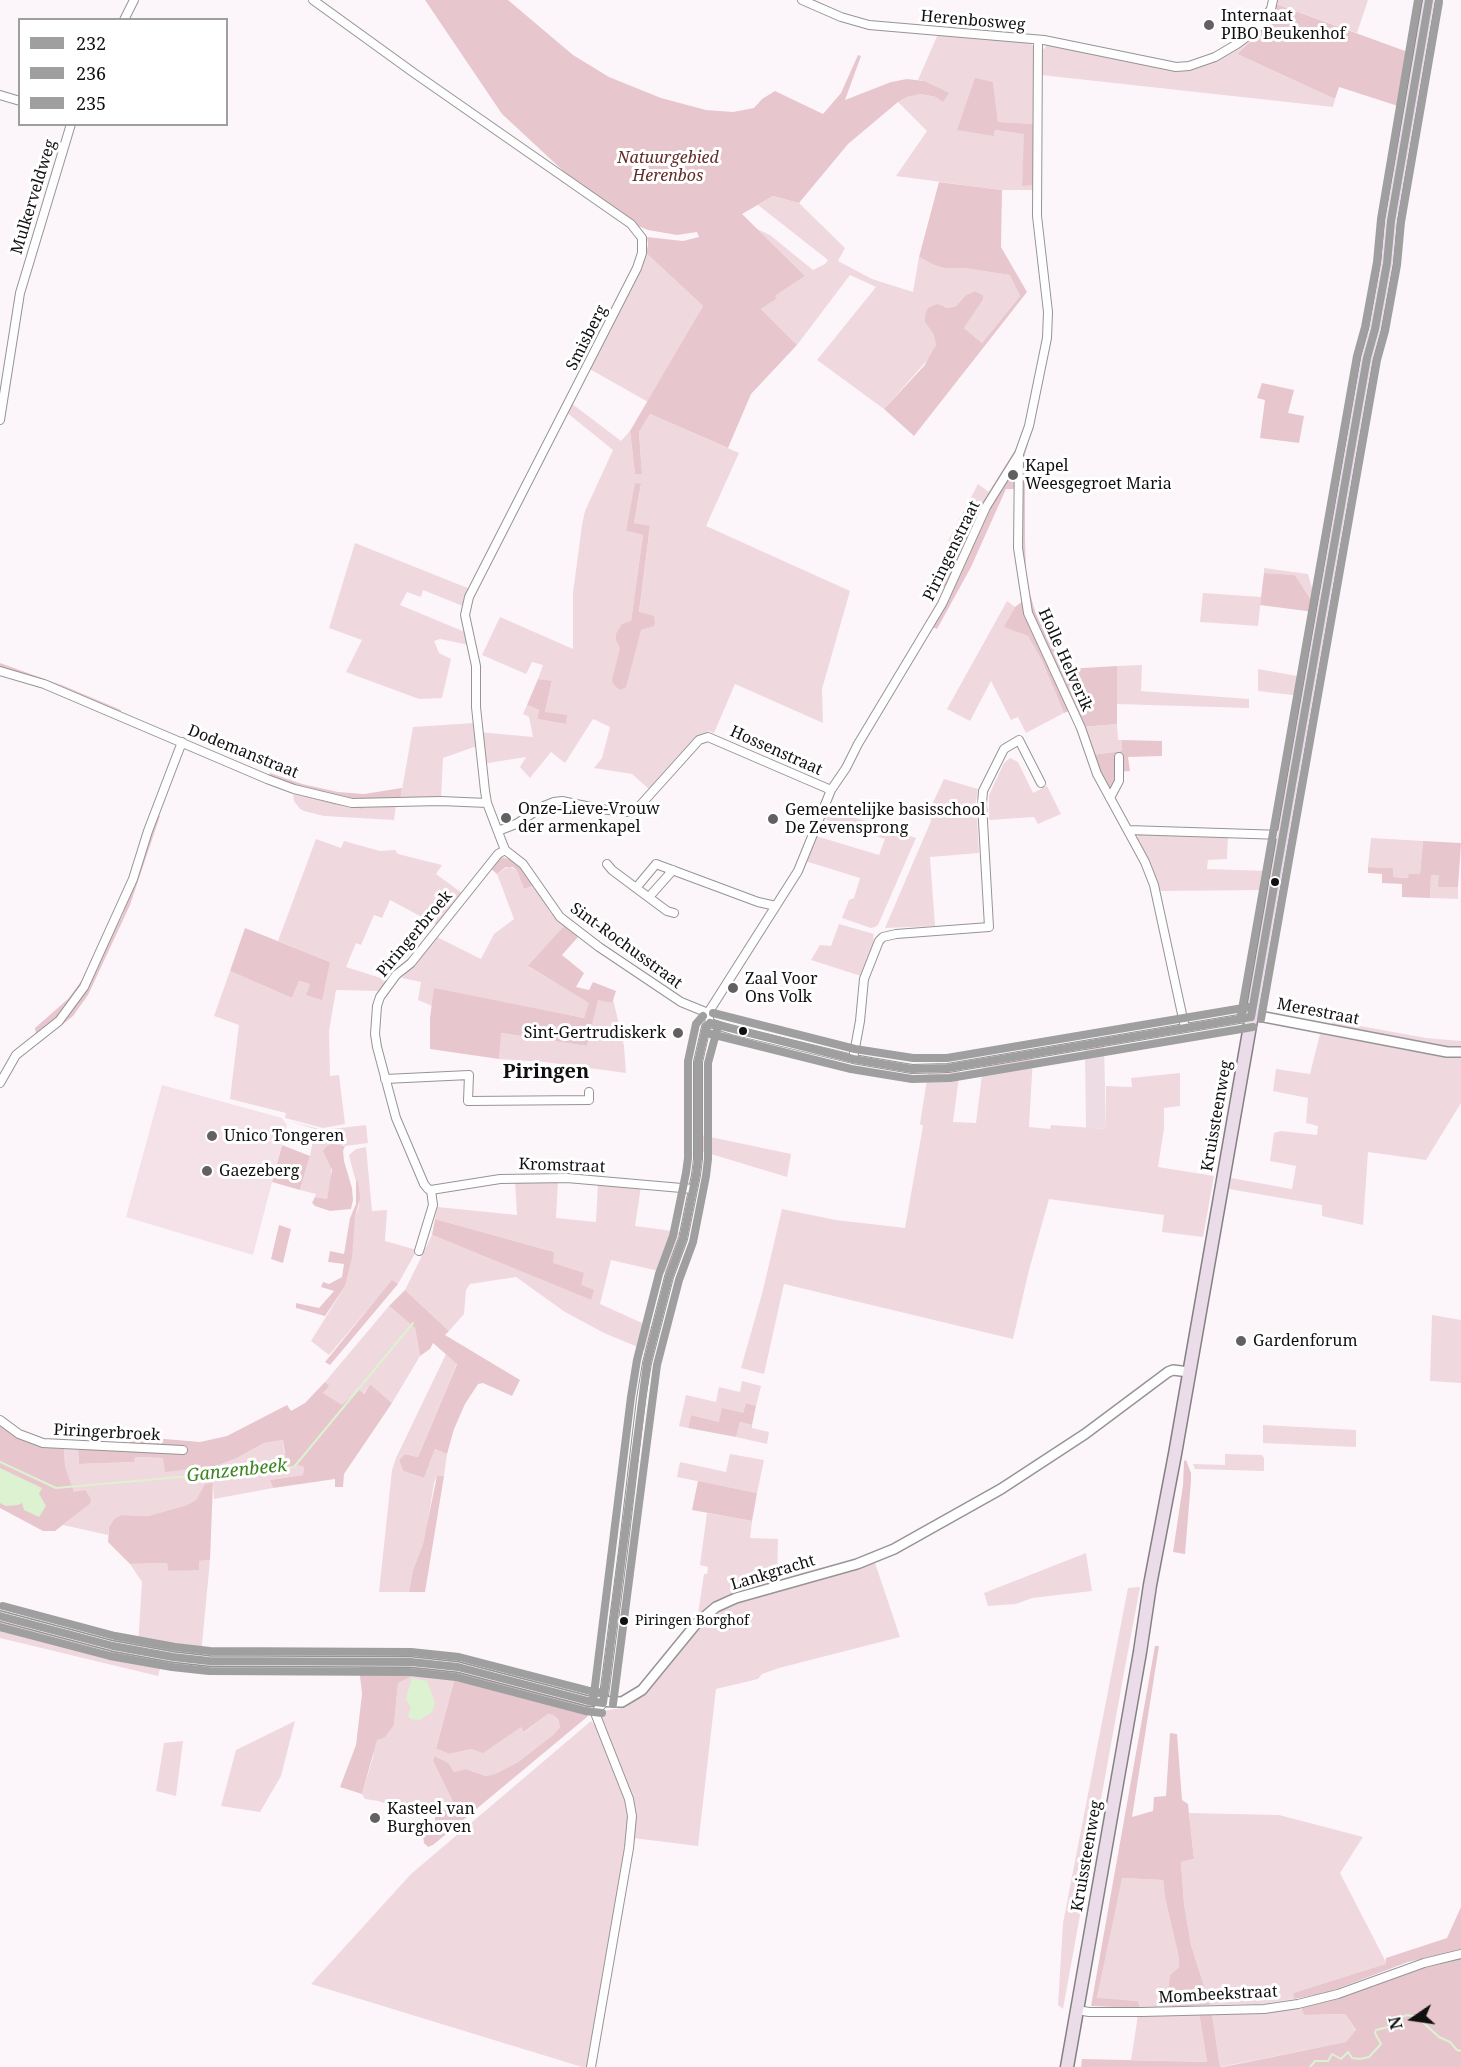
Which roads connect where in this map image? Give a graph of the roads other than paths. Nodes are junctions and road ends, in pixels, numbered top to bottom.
1 (134, 0) edge
2 (313, 0) edge
3 (801, 0) edge
4 (1273, 0) edge
5 (1422, 0) edge
6 (1429, 0) edge
7 (125, 18) edge
8 (1038, 40) junction
9 (1416, 70) junction
10 (0, 95) edge
11 (18, 100) edge
12 (70, 126) edge
13 (0, 420) edge
14 (1019, 454) junction
15 (0, 671) edge
16 (182, 742) junction
17 (1119, 757) dead end
18 (1041, 783) dead end
19 (831, 790) junction
20 (1110, 798) junction
21 (487, 804) junction
22 (1128, 830) junction
23 (498, 831) junction
24 (1283, 835) junction
25 (505, 850) junction
26 (607, 864) dead end
27 (673, 870) junction
28 (636, 888) junction
29 (649, 897) junction
30 (776, 906) junction
31 (674, 913) dead end
32 (708, 1013) junction
33 (1251, 1017) junction
34 (710, 1023) junction
35 (1185, 1028) junction
36 (1461, 1052) edge
37 (853, 1059) junction
38 (385, 1079) junction
39 (0, 1083) edge
40 (590, 1092) dead end
41 (693, 1189) junction
42 (432, 1190) junction
43 (419, 1251) dead end
44 (1189, 1372) junction
45 (0, 1420) edge
46 (183, 1450) dead end
47 (0, 1616) edge
48 (603, 1703) junction
49 (1461, 1954) edge
50 (1077, 2010) junction
51 (591, 2067) edge
52 (1067, 2067) edge

1 - 7 street
2 - 21 street, Smisberg
3 - 8 street, Herenbosweg
4 - 8 street, Herenbosweg
5 - 9 main road, Kruissteenweg
6 - 9 main road, Kruissteenweg
8 - 14 street, Piringenstraat
9 - 24 main road, Kruissteenweg
10 - 11 street
12 - 13 street, Mulkerveldweg
14 - 19 street, Piringenstraat
14 - 20 street, Holle Helverik
15 - 16 street, Dodemanstraat
16 - 21 street, Dodemanstraat
16 - 39 street
17 - 20 street
18 - 37 street
19 - 23 street, Hossenstraat
19 - 30 street, Piringenstraat
20 - 22 street, Holle Helverik
21 - 23 street, Smisberg
22 - 24 street
22 - 35 street, Holle Helverik
23 - 25 street, Sint-Rochusstraat
24 - 33 main road, Kruissteenweg
25 - 32 street, Sint-Rochusstraat
25 - 38 street, Piringerbroek
26 - 28 street
27 - 28 street
27 - 29 street
27 - 30 street
28 - 29 street
29 - 31 street
30 - 32 street, Piringenstraat
32 - 34 street
33 - 35 street, Merestraat
33 - 36 street, Merestraat
33 - 44 main road, Kruissteenweg
34 - 37 street, Merestraat
34 - 41 street
35 - 37 street, Merestraat
38 - 40 street
38 - 42 street, Piringerbroek
41 - 42 street, Kromstraat
41 - 48 street
42 - 43 street
44 - 48 street, Lankgracht
44 - 50 main road, Kruissteenweg
45 - 46 street, Piringerbroek
47 - 48 street, Lankgracht
48 - 51 street
49 - 50 street, Mombeekstraat
50 - 52 main road, Kruissteenweg

